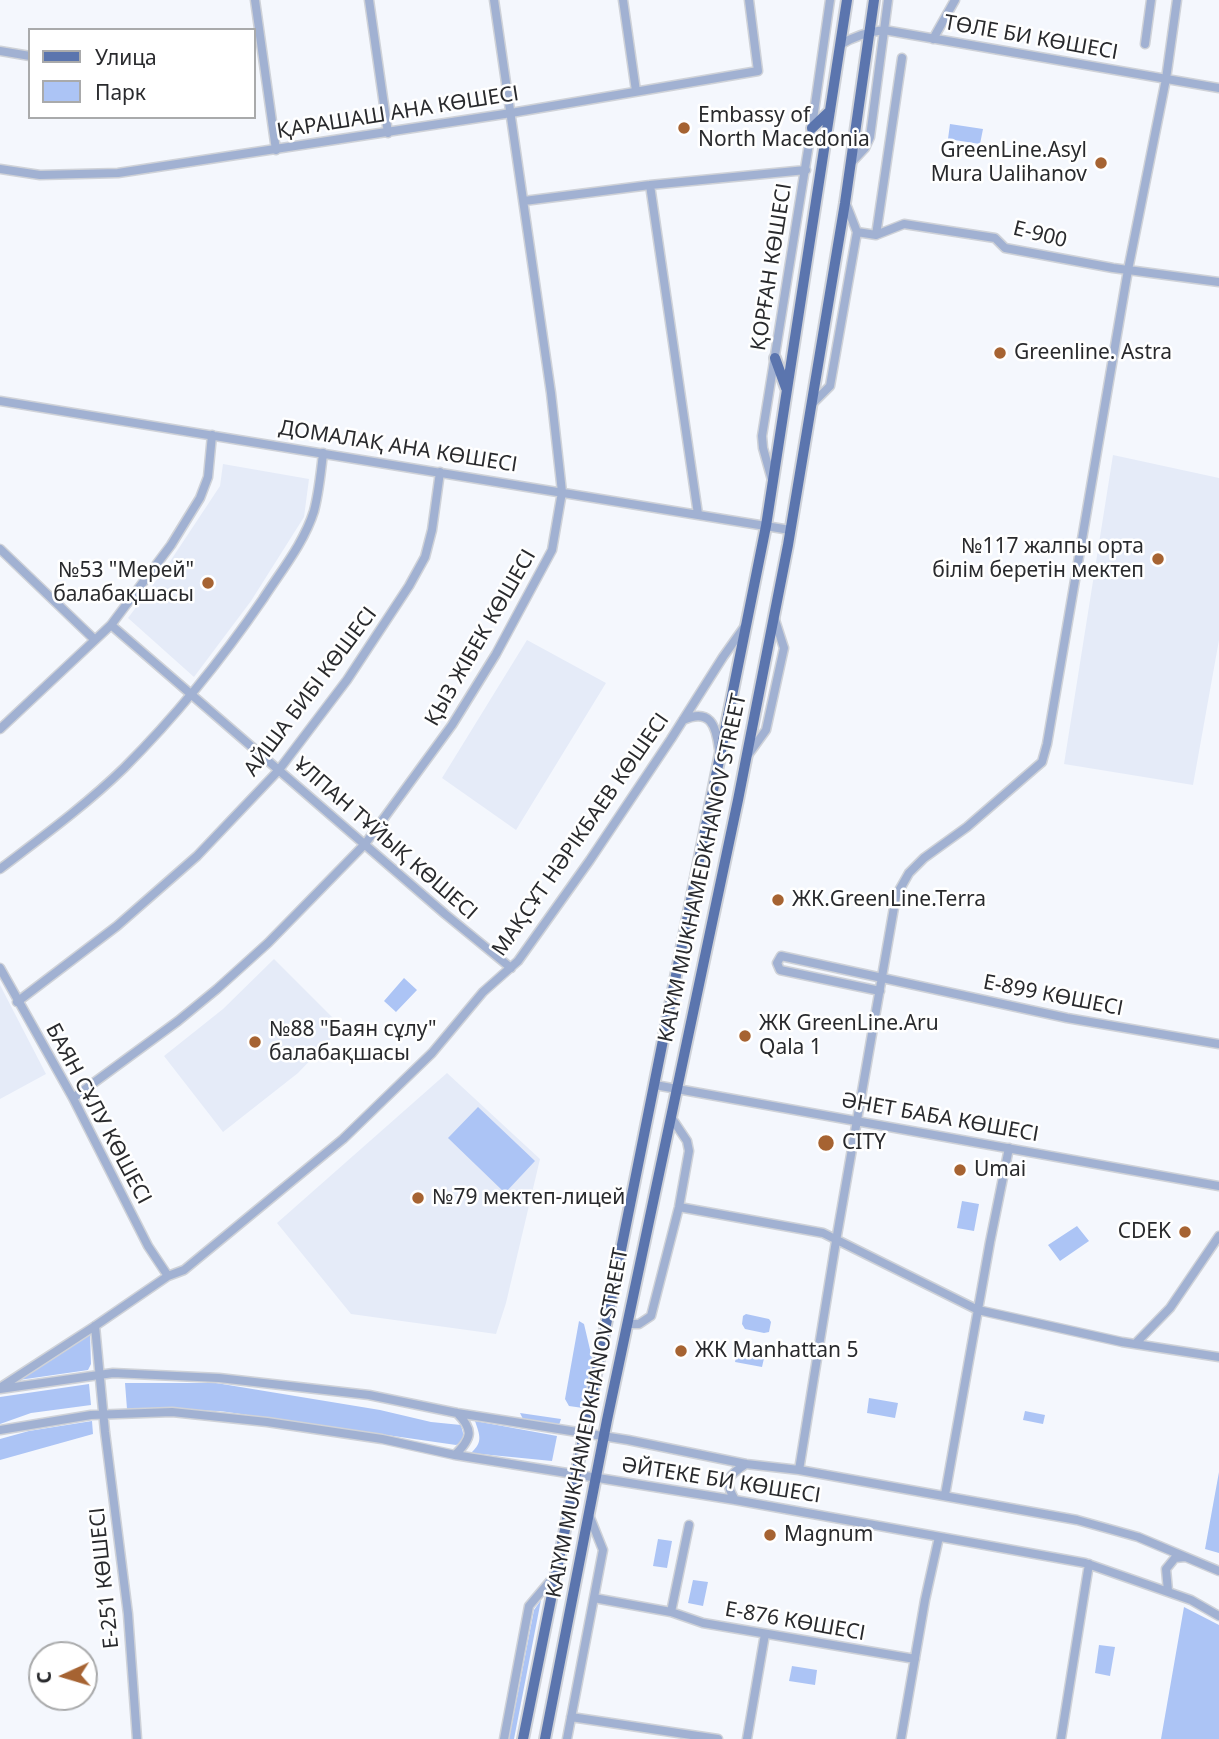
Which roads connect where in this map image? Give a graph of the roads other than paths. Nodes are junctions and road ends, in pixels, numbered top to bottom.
1 (255, 0) edge
2 (369, 0) edge
3 (494, 0) edge
4 (623, 0) edge
5 (749, 0) edge
6 (830, 0) edge
7 (846, 0) edge
8 (874, 0) edge
9 (888, 0) edge
10 (955, 0) edge
11 (1151, 0) edge
12 (1177, 0) edge
13 (884, 30) junction
14 (870, 31) junction
15 (257, 36) edge
16 (933, 38) junction
17 (1145, 44) dead end
18 (840, 45) junction
19 (0, 51) edge
20 (28, 56) edge
21 (902, 58) dead end
22 (1167, 79) junction
23 (1219, 88) edge
24 (636, 91) junction
25 (830, 111) junction
26 (511, 113) junction
27 (812, 128) junction
28 (388, 132) junction
29 (276, 150) junction
30 (851, 163) junction
31 (0, 169) edge
32 (806, 170) junction
33 (650, 185) junction
34 (524, 201) junction
35 (845, 203) junction
36 (857, 232) junction
37 (876, 235) junction
38 (1128, 270) junction
39 (1219, 282) edge
40 (775, 358) junction
41 (787, 391) junction
42 (0, 401) edge
43 (810, 406) junction
44 (212, 435) junction
45 (323, 453) junction
46 (440, 472) junction
47 (773, 483) junction
48 (562, 492) junction
49 (698, 514) junction
50 (766, 526) junction
51 (790, 530) junction
52 (0, 549) edge
53 (747, 624) junction
54 (111, 625) junction
55 (96, 640) junction
56 (192, 693) junction
57 (683, 720) junction
58 (0, 729) edge
59 (721, 761) junction
60 (278, 771) junction
61 (365, 844) junction
62 (0, 869) edge
63 (0, 968) edge
64 (512, 968) junction
65 (881, 979) junction
66 (879, 996) junction
67 (18, 1002) junction
68 (1219, 1044) edge
69 (655, 1085) junction
70 (677, 1089) junction
71 (74, 1098) junction
72 (671, 1117) junction
73 (857, 1121) junction
74 (1009, 1148) junction
75 (1219, 1186) edge
76 (679, 1207) junction
77 (1219, 1236) edge
78 (836, 1241) junction
79 (168, 1276) junction
80 (978, 1310) junction
81 (627, 1324) junction
82 (95, 1326) junction
83 (1135, 1344) junction
84 (1219, 1357) edge
85 (100, 1375) junction
86 (0, 1388) edge
87 (104, 1413) junction
88 (457, 1413) junction
89 (0, 1430) edge
90 (584, 1433) junction
91 (604, 1436) junction
92 (455, 1455) junction
93 (746, 1464) junction
94 (799, 1470) junction
95 (575, 1474) junction
96 (596, 1478) junction
97 (945, 1495) junction
98 (734, 1500) junction
99 (589, 1515) junction
100 (690, 1525) dead end
101 (939, 1537) junction
102 (1188, 1557) junction
103 (1089, 1564) junction
104 (1219, 1571) edge
105 (556, 1574) junction
106 (1168, 1591) junction
107 (594, 1598) junction
108 (671, 1612) junction
109 (1219, 1616) edge
110 (765, 1634) junction
111 (915, 1659) junction
112 (571, 1717) junction
113 (137, 1739) edge
114 (504, 1739) edge
115 (523, 1739) edge
116 (545, 1739) edge
117 (567, 1739) edge
118 (718, 1739) edge
119 (747, 1739) edge
120 (901, 1739) edge
121 (1061, 1739) edge

1 - 15 street
2 - 28 street
3 - 26 street, ҚЫЗ ЖІБЕК КӨШЕСІ
4 - 24 street
5 - 24 street, ҚАРАШАШ АНА КӨШЕСІ
6 - 27 street
7 - 18 main road, KAIYM MUKHAMEDKHANOV STREET
8 - 14 main road, KAIYM MUKHAMEDKHANOV STREET
9 - 13 street
10 - 16 street
11 - 17 street
12 - 22 street
13 - 14 street, ТӨЛЕ БИ КӨШЕСІ
13 - 16 street, ТӨЛЕ БИ КӨШЕСІ
13 - 30 street
14 - 18 street, ТӨЛЕ БИ КӨШЕСІ
14 - 30 main road, KAIYM MUKHAMEDKHANOV STREET
15 - 29 street
16 - 22 street, ТӨЛЕ БИ КӨШЕСІ
18 - 25 main road, KAIYM MUKHAMEDKHANOV STREET
19 - 20 street
21 - 37 street
22 - 23 street, ТӨЛЕ БИ КӨШЕСІ
22 - 38 street
24 - 26 street, ҚАРАШАШ АНА КӨШЕСІ
25 - 27 main road
25 - 41 main road, KAIYM MUKHAMEDKHANOV STREET
26 - 28 street, ҚАРАШАШ АНА КӨШЕСІ
26 - 34 street, ҚЫЗ ЖІБЕК КӨШЕСІ
27 - 32 street
28 - 29 street, ҚАРАШАШ АНА КӨШЕСІ
29 - 31 street, ҚАРАШАШ АНА КӨШЕСІ
30 - 35 main road, KAIYM MUKHAMEDKHANOV STREET
32 - 33 street, ҚОРҒАН КӨШЕСІ
32 - 40 street, ҚОРҒАН КӨШЕСІ
33 - 34 street, ҚОРҒАН КӨШЕСІ
33 - 49 street
34 - 48 street, ҚЫЗ ЖІБЕК КӨШЕСІ
35 - 36 street
35 - 43 main road, KAIYM MUKHAMEDKHANOV STREET
36 - 37 street, E-900
36 - 43 street
37 - 38 street, E-900
38 - 39 street, E-900
38 - 65 street
40 - 41 main road
40 - 47 street, ҚОРҒАН КӨШЕСІ
41 - 47 main road, KAIYM MUKHAMEDKHANOV STREET
42 - 44 street, ДОМАЛАҚ АНА КӨШЕСІ
43 - 51 main road, KAIYM MUKHAMEDKHANOV STREET
44 - 45 street, ДОМАЛАҚ АНА КӨШЕСІ
44 - 54 street
45 - 46 street, ДОМАЛАҚ АНА КӨШЕСІ
45 - 56 street
46 - 48 street, ДОМАЛАҚ АНА КӨШЕСІ
46 - 60 street, АЙША БИБІ КӨШЕСІ
47 - 50 main road, KAIYM MUKHAMEDKHANOV STREET
48 - 49 street, ДОМАЛАҚ АНА КӨШЕСІ
48 - 61 street, ҚЫЗ ЖІБЕК КӨШЕСІ
49 - 50 street, ДОМАЛАҚ АНА КӨШЕСІ
50 - 51 street, ДОМАЛАҚ АНА КӨШЕСІ
50 - 53 main road, KAIYM MUKHAMEDKHANOV STREET
51 - 70 main road, KAIYM MUKHAMEDKHANOV STREET
52 - 55 street
53 - 57 street, МАҚСҰТ НӘРІКБАЕВ КӨШЕСІ
53 - 59 main road, KAIYM MUKHAMEDKHANOV STREET
54 - 55 street
54 - 56 street, ҰЛПАН ТҰЙЫҚ КӨШЕСІ
55 - 58 street
56 - 60 street, ҰЛПАН ТҰЙЫҚ КӨШЕСІ
56 - 62 street
57 - 59 street
57 - 64 street, МАҚСҰТ НӘРІКБАЕВ КӨШЕСІ
59 - 69 main road, KAIYM MUKHAMEDKHANOV STREET
60 - 61 street, ҰЛПАН ТҰЙЫҚ КӨШЕСІ
60 - 67 street, АЙША БИБІ КӨШЕСІ
61 - 64 street, ҰЛПАН ТҰЙЫҚ КӨШЕСІ
61 - 71 street, ҚЫЗ ЖІБЕК КӨШЕСІ
63 - 67 street, БАЯН СҰЛУ КӨШЕСІ
64 - 79 street, МАҚСҰТ НӘРІКБАЕВ КӨШЕСІ
65 - 66 street
65 - 66 street, Е-899 КӨШЕСІ
65 - 68 street, Е-899 КӨШЕСІ
66 - 73 street
67 - 71 street, БАЯН СҰЛУ КӨШЕСІ
69 - 70 street, ӘНЕТ БАБА КӨШЕСІ
69 - 90 main road, KAIYM MUKHAMEDKHANOV STREET
70 - 72 main road, KAIYM MUKHAMEDKHANOV STREET
70 - 73 street, ӘНЕТ БАБА КӨШЕСІ
71 - 79 street, БАЯН СҰЛУ КӨШЕСІ
72 - 76 street
72 - 81 main road, KAIYM MUKHAMEDKHANOV STREET
73 - 74 street, ӘНЕТ БАБА КӨШЕСІ
73 - 78 street
74 - 75 street, ӘНЕТ БАБА КӨШЕСІ
74 - 80 street
76 - 78 street
76 - 81 street
77 - 83 street
78 - 80 street
78 - 94 street
79 - 82 street, МАҚСҰТ НӘРІКБАЕВ КӨШЕСІ
80 - 83 street
80 - 97 street
81 - 91 main road, KAIYM MUKHAMEDKHANOV STREET
82 - 85 street, Е-251 КӨШЕСІ
82 - 86 street, МАҚСҰТ НӘРІКБАЕВ КӨШЕСІ
83 - 84 street
85 - 86 street, ӘЙТЕКЕ БИ КӨШЕСІ
85 - 87 street, Е-251 КӨШЕСІ
85 - 88 street, ӘЙТЕКЕ БИ КӨШЕСІ
87 - 89 street, ӘЙТЕКЕ БИ КӨШЕСІ
87 - 92 street, ӘЙТЕКЕ БИ КӨШЕСІ
87 - 113 street, Е-251 КӨШЕСІ
88 - 90 street, ӘЙТЕКЕ БИ КӨШЕСІ
88 - 92 street
90 - 91 street, ӘЙТЕКЕ БИ КӨШЕСІ
90 - 95 main road, KAIYM MUKHAMEDKHANOV STREET
91 - 93 street, ӘЙТЕКЕ БИ КӨШЕСІ
91 - 96 main road, KAIYM MUKHAMEDKHANOV STREET
92 - 95 street, ӘЙТЕКЕ БИ КӨШЕСІ
93 - 94 street, ӘЙТЕКЕ БИ КӨШЕСІ
93 - 98 street
94 - 97 street, ӘЙТЕКЕ БИ КӨШЕСІ
95 - 96 street, ӘЙТЕКЕ БИ КӨШЕСІ
95 - 105 main road, KAIYM MUKHAMEDKHANOV STREET
96 - 98 street, ӘЙТЕКЕ БИ КӨШЕСІ
96 - 99 main road, KAIYM MUKHAMEDKHANOV STREET
97 - 102 street, ӘЙТЕКЕ БИ КӨШЕСІ
98 - 101 street, ӘЙТЕКЕ БИ КӨШЕСІ
99 - 107 street
99 - 116 main road, KAIYM MUKHAMEDKHANOV STREET
100 - 108 street
101 - 103 street, ӘЙТЕКЕ БИ КӨШЕСІ
101 - 111 street
102 - 104 street, ӘЙТЕКЕ БИ КӨШЕСІ
102 - 106 street
103 - 106 street, ӘЙТЕКЕ БИ КӨШЕСІ
103 - 121 street
105 - 114 street
105 - 115 main road, KAIYM MUKHAMEDKHANOV STREET
106 - 109 street, ӘЙТЕКЕ БИ КӨШЕСІ
107 - 108 street, Е-876 КӨШЕСІ
107 - 112 street
108 - 110 street, Е-876 КӨШЕСІ
110 - 111 street, Е-876 КӨШЕСІ
110 - 119 street
111 - 120 street
112 - 117 street
112 - 118 street

